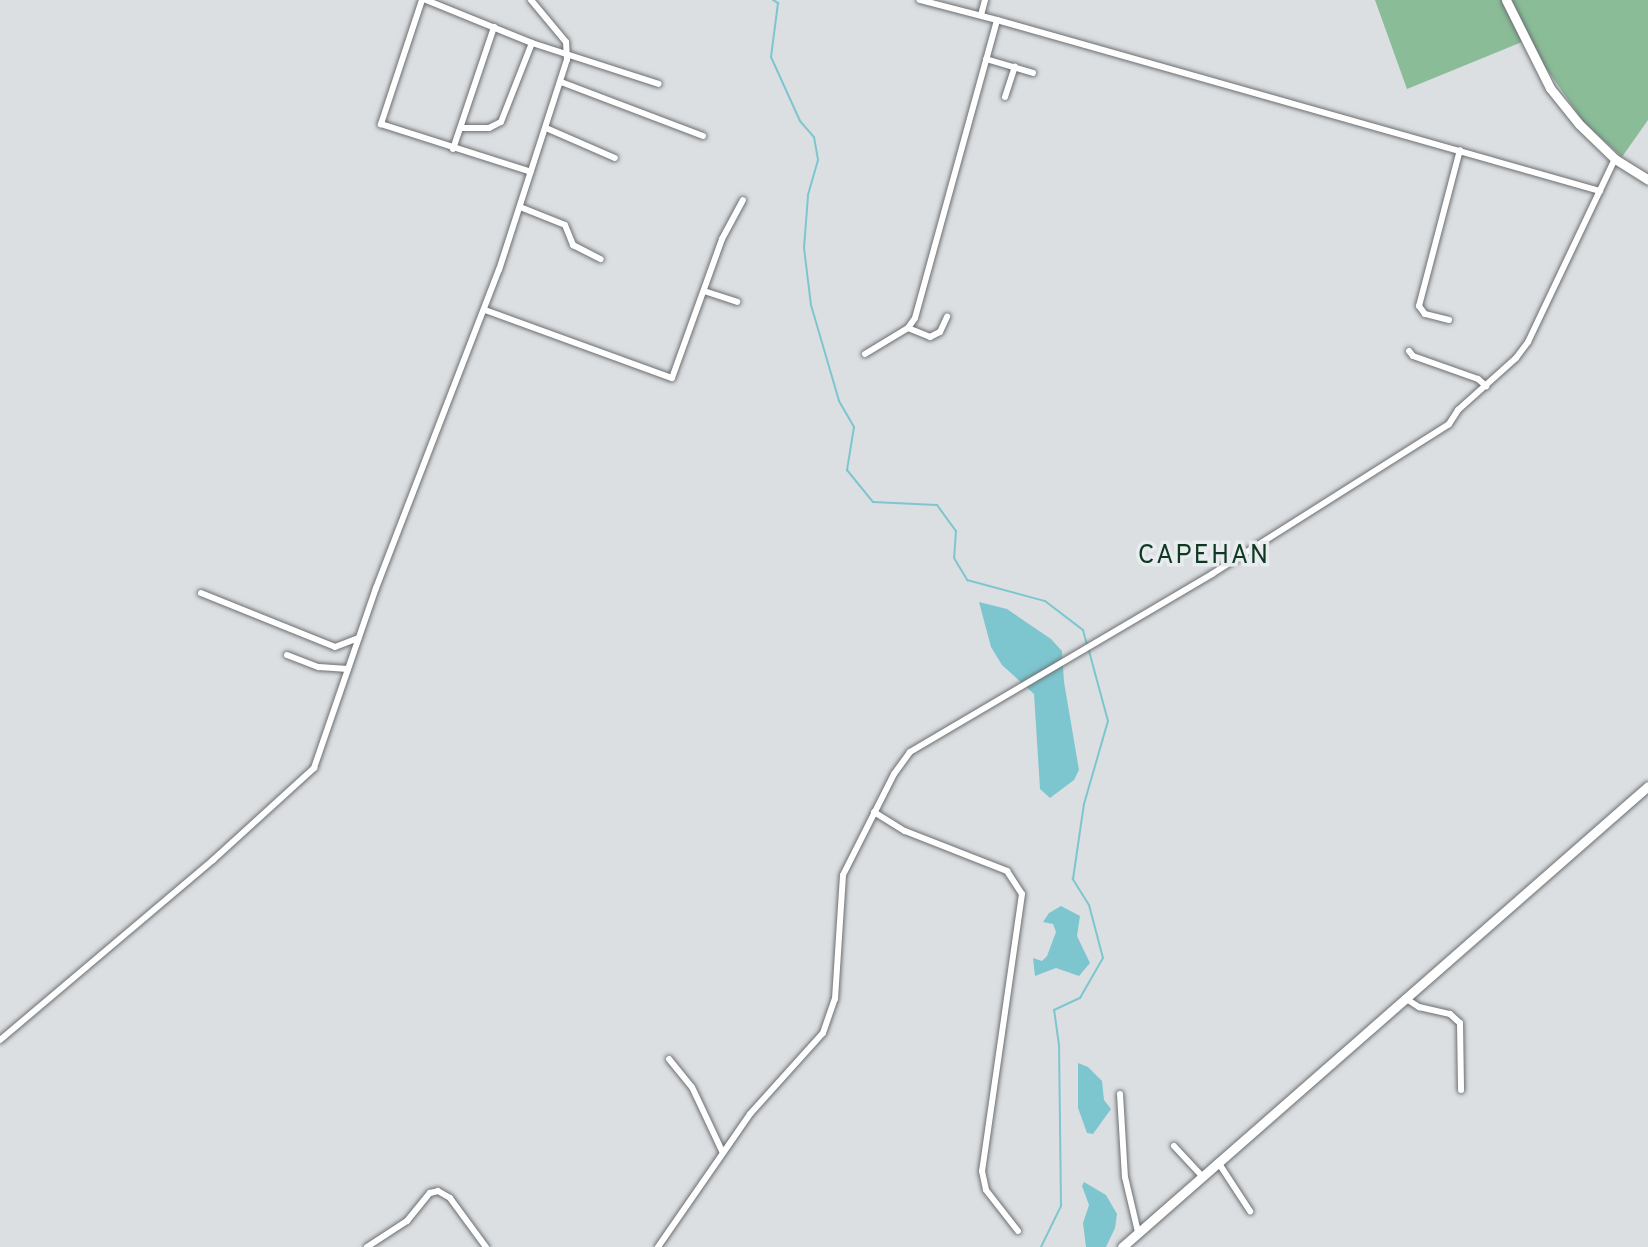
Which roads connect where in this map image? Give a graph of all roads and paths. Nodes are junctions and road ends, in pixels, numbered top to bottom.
1 (424, 0) edge
2 (531, 0) edge
3 (920, 0) edge
4 (985, 0) edge
5 (1506, 0) edge
6 (981, 15) junction
7 (997, 20) junction
8 (494, 27) junction
9 (532, 43) junction
10 (569, 53) junction
11 (986, 59) junction
12 (1015, 67) junction
13 (1033, 73) dead end
14 (561, 82) junction
15 (659, 84) dead end
16 (1005, 97) dead end
17 (461, 128) junction
18 (546, 128) junction
19 (703, 136) dead end
20 (453, 149) junction
21 (1460, 150) junction
22 (615, 158) dead end
23 (1615, 159) junction
24 (531, 172) junction
25 (1648, 180) edge
26 (1600, 191) junction
27 (743, 200) dead end
28 (520, 207) junction
29 (601, 259) dead end
30 (704, 291) junction
31 (737, 302) dead end
32 (485, 310) junction
33 (947, 317) dead end
34 (1449, 320) dead end
35 (908, 328) junction
36 (1409, 351) dead end
37 (865, 354) dead end
38 (1486, 386) junction
39 (201, 593) dead end
40 (358, 638) junction
41 (340, 647) junction
42 (287, 655) dead end
43 (351, 658) junction
44 (348, 669) junction
45 (1648, 786) edge
46 (874, 812) junction
47 (1405, 998) junction
48 (0, 1040) edge
49 (669, 1059) dead end
50 (1461, 1090) dead end
51 (1120, 1094) dead end
52 (1174, 1146) dead end
53 (722, 1151) junction
54 (1218, 1162) junction
55 (1202, 1176) junction
56 (1250, 1211) dead end
57 (1018, 1231) dead end
58 (1138, 1232) junction
59 (367, 1247) edge
60 (486, 1247) edge
61 (658, 1247) edge
62 (1122, 1247) edge

1 - 8 street
1 - 20 street
2 - 10 street
3 - 6 street
4 - 6 street
5 - 23 street
6 - 7 street
7 - 11 street
7 - 21 street
8 - 9 street
8 - 17 street
9 - 10 street
9 - 17 street
10 - 14 street
10 - 15 street
11 - 12 street
11 - 35 street
12 - 13 street
12 - 16 street
14 - 18 street
14 - 19 street
17 - 20 street
18 - 22 street
18 - 24 street
20 - 24 street
21 - 26 street
21 - 34 street
23 - 25 street
23 - 26 street
24 - 28 street
26 - 38 street
27 - 30 street
28 - 29 street
28 - 32 street
30 - 31 street
30 - 32 street
32 - 40 street
33 - 35 street
35 - 37 street
36 - 38 street
38 - 46 street
39 - 41 street
40 - 41 street
40 - 43 street
41 - 43 street
42 - 44 street
43 - 44 street
44 - 48 street
45 - 47 street
46 - 53 street
46 - 57 street
47 - 50 street
47 - 54 street
49 - 53 street
51 - 58 street
52 - 55 street
53 - 61 street
54 - 55 street
54 - 56 street
55 - 58 street
58 - 62 street
59 - 60 street

